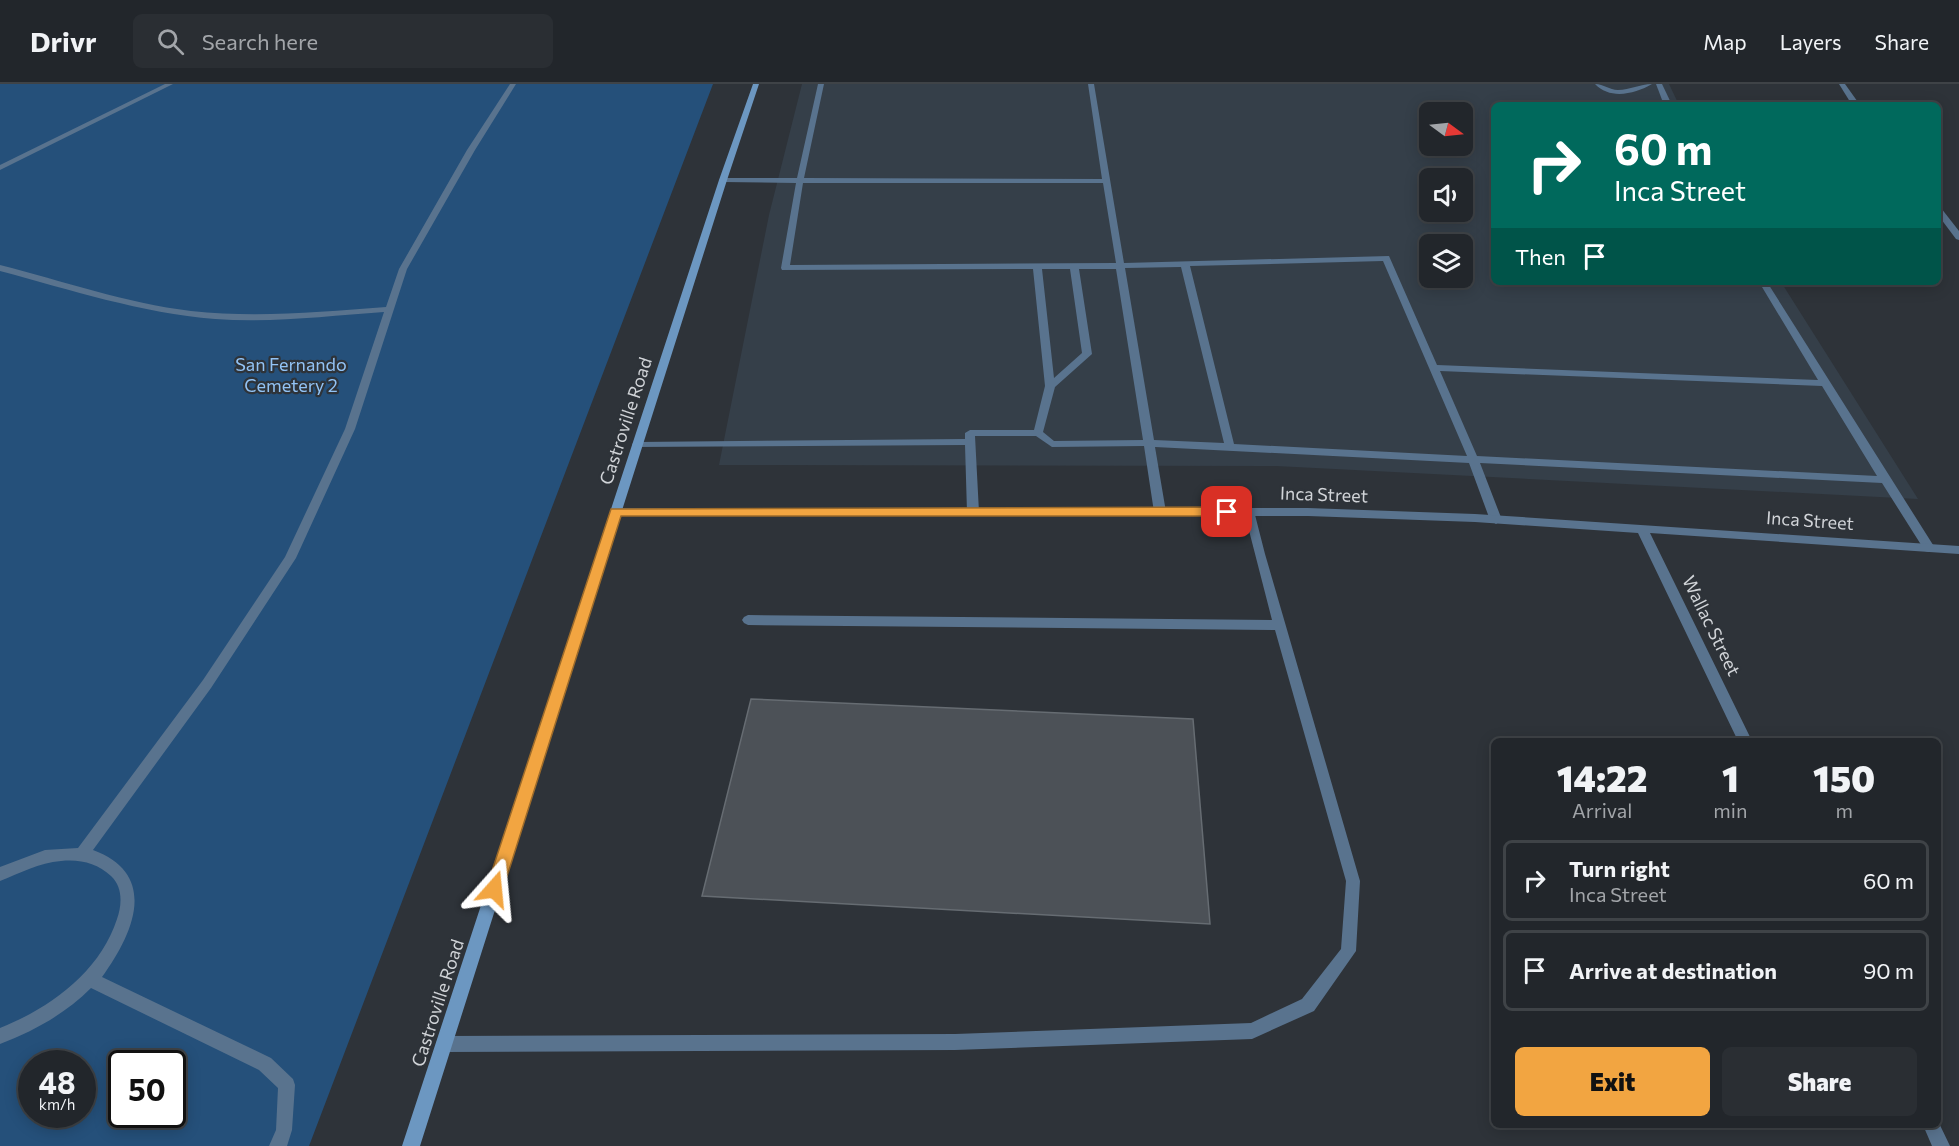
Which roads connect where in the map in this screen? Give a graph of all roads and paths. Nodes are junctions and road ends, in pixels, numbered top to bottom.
1 (170, 84) edge
2 (513, 84) edge
3 (756, 84) edge
4 (821, 84) edge
5 (1091, 84) edge
6 (1598, 84) edge
7 (1649, 84) edge
8 (1659, 84) edge
9 (1842, 84) edge
10 (1667, 102) edge
11 (1854, 102) edge
12 (0, 168) edge
13 (723, 180) junction
14 (800, 180) junction
15 (1106, 181) junction
16 (1941, 214) edge
17 (1959, 237) edge
18 (1185, 264) junction
19 (1074, 266) junction
20 (1120, 266) junction
21 (1037, 267) junction
22 (0, 268) edge
23 (1766, 285) edge
24 (390, 309) junction
25 (1434, 368) junction
26 (1825, 383) junction
27 (1050, 386) junction
28 (1038, 433) junction
29 (970, 442) junction
30 (1149, 443) junction
31 (637, 445) junction
32 (1230, 447) junction
33 (1473, 458) junction
34 (1885, 480) junction
35 (616, 512) junction
36 (973, 512) junction
37 (1160, 512) junction
38 (1249, 512) junction
39 (1496, 520) junction
40 (1642, 529) junction
41 (1929, 548) junction
42 (1959, 550) edge
43 (748, 620) dead end
44 (1280, 625) junction
45 (1744, 738) edge
46 (82, 854) junction
47 (0, 874) edge
48 (89, 979) junction
49 (0, 1036) edge
50 (444, 1044) junction
51 (1932, 1128) edge
52 (278, 1146) edge
53 (411, 1146) edge
54 (1941, 1146) edge

1 - 12 street
2 - 24 street
3 - 13 main road, Castroville Road
4 - 14 street
5 - 15 street
6 - 7 street
8 - 10 street
9 - 11 street
13 - 14 street
13 - 31 main road, Castroville Road
14 - 15 street
14 - 21 street
15 - 20 street
16 - 17 street
18 - 20 street
18 - 25 street
18 - 32 street
19 - 20 street
19 - 21 street
19 - 27 street
20 - 30 street
21 - 27 street
22 - 24 street
23 - 26 street
24 - 46 street
25 - 26 street
25 - 33 street
26 - 34 street
27 - 28 street
28 - 29 street
28 - 30 street
29 - 31 street
29 - 36 street
30 - 32 street
30 - 37 street
31 - 35 main road, Castroville Road
32 - 33 street
33 - 34 street
33 - 39 street
34 - 41 street
35 - 36 street, Inca Street
35 - 50 main road, Castroville Road
36 - 37 street, Inca Street
37 - 38 street, Inca Street
38 - 39 street, Inca Street
38 - 44 street
39 - 40 street, Inca Street
40 - 41 street, Inca Street
40 - 45 street, Wallac Street
41 - 42 street, Inca Street
43 - 44 street
44 - 50 street
46 - 47 street
46 - 48 street
48 - 49 street
48 - 52 street
50 - 53 main road, Castroville Road
51 - 54 street

